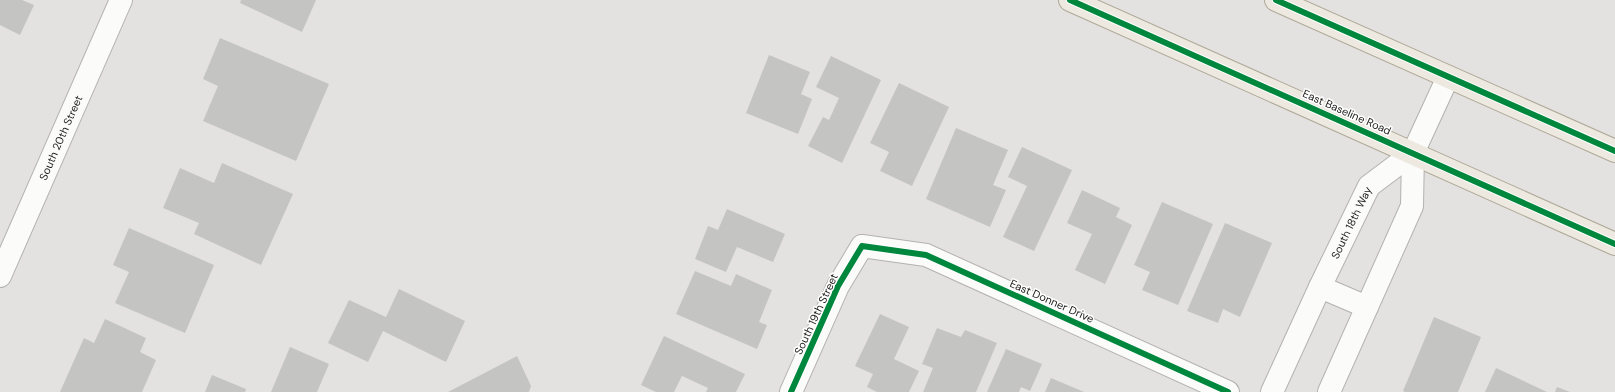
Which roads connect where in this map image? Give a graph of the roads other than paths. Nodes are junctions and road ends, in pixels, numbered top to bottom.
1 (121, 0) edge
2 (1070, 0) edge
3 (1276, 0) edge
4 (1448, 77) junction
5 (1615, 151) edge
6 (1413, 153) junction
7 (1615, 244) edge
8 (862, 246) joint
9 (0, 276) edge
10 (1320, 287) junction
11 (1367, 307) junction
12 (792, 392) edge
13 (1228, 392) edge
14 (1272, 392) edge
15 (1329, 392) edge

1 - 9 street, South 20th Street
2 - 6 main road, East Baseline Road
3 - 4 main road
4 - 5 main road
4 - 6 street, South 18th Way
6 - 7 main road, East Baseline Road
6 - 10 street, South 18th Way
6 - 11 street, South 18th Way
8 - 12 street, South 19th Street
8 - 13 street, East Donner Drive
10 - 11 street
10 - 14 street, South 18th Way
11 - 15 street, South 18th Way

